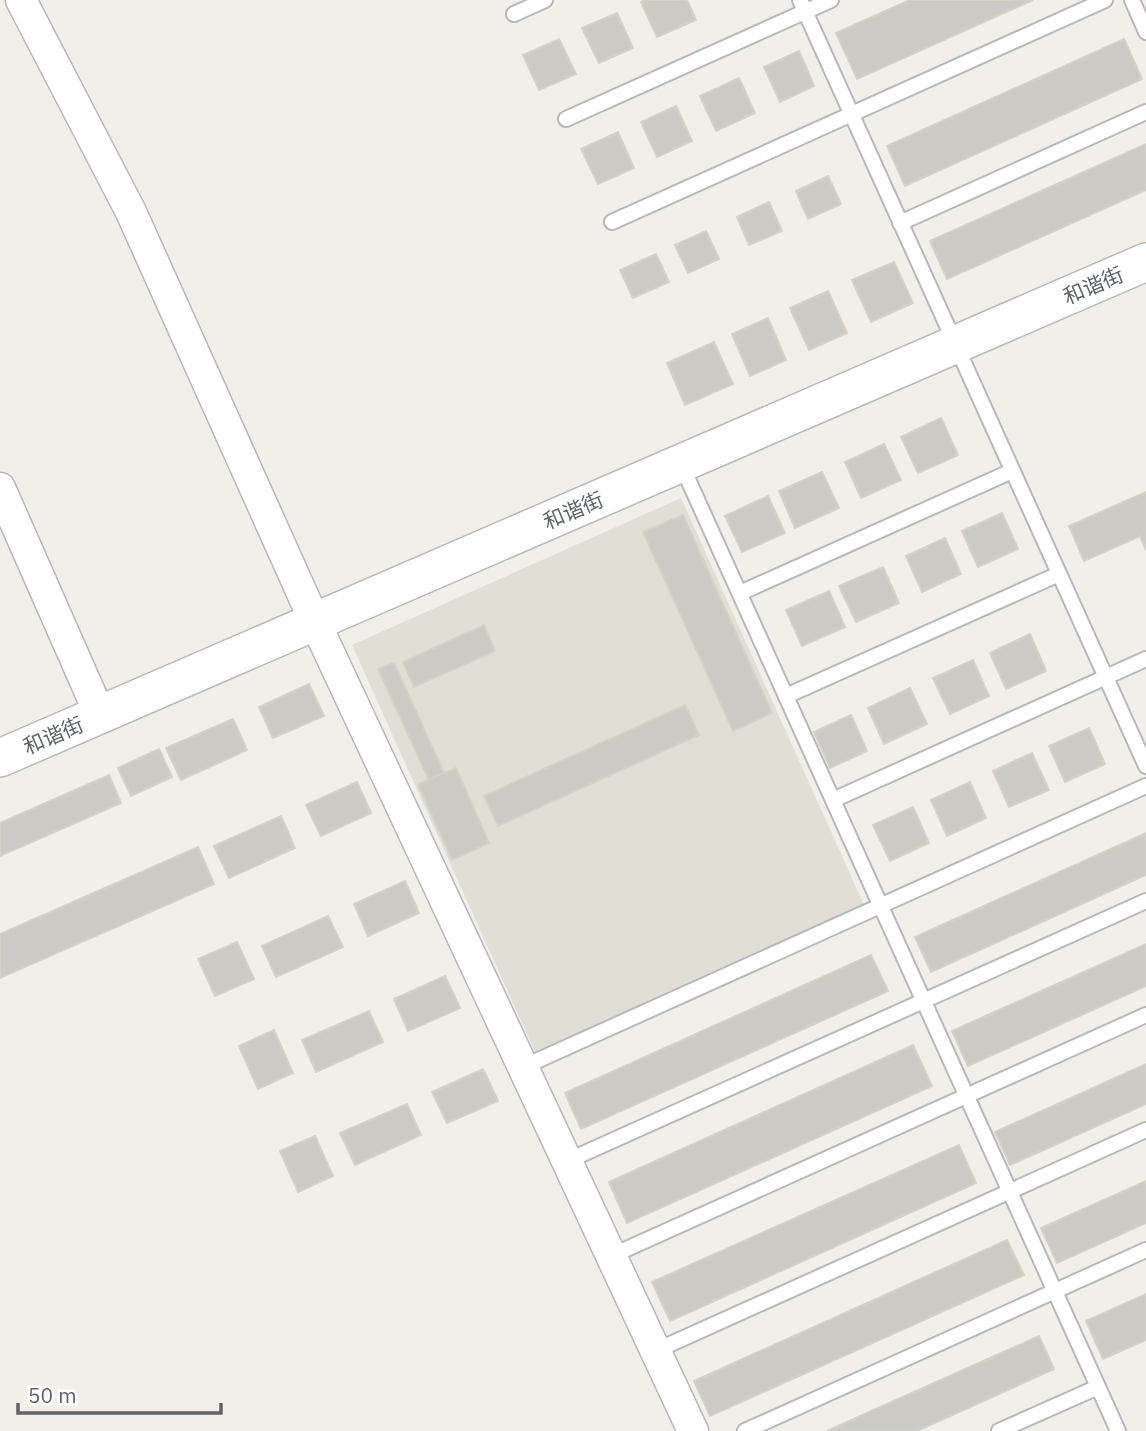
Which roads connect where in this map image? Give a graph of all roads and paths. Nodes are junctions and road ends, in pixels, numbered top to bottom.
1 (21, 0) edge
2 (545, 0) edge
3 (831, 0) edge
4 (1105, 0) edge
5 (1132, 0) edge
6 (802, 6) edge
7 (514, 14) dead end
8 (1146, 32) edge
9 (1146, 112) edge
10 (851, 114) junction
11 (566, 119) dead end
12 (612, 222) dead end
13 (900, 223) junction
14 (1146, 262) edge
15 (956, 345) junction
16 (681, 464) junction
17 (1012, 471) junction
18 (0, 488) edge
19 (1059, 574) junction
20 (740, 593) junction
21 (315, 622) junction
22 (1146, 659) edge
23 (1106, 677) junction
24 (786, 696) junction
25 (100, 715) junction
26 (0, 758) edge
27 (1146, 766) edge
28 (1146, 786) edge
29 (833, 800) junction
30 (1146, 901) edge
31 (881, 905) junction
32 (924, 1001) junction
33 (1146, 1015) edge
34 (523, 1067) junction
35 (967, 1095) junction
36 (1146, 1130) edge
37 (567, 1161) junction
38 (1010, 1191) junction
39 (1146, 1250) edge
40 (611, 1256) junction
41 (1055, 1291) junction
42 (655, 1351) junction
43 (1098, 1387) junction
44 (693, 1431) edge
45 (745, 1431) edge
46 (999, 1431) edge
47 (1118, 1431) edge

1 - 21 street
2 - 7 lane
3 - 6 lane
4 - 10 lane
5 - 8 lane
6 - 10 lane
6 - 11 lane
9 - 13 lane
10 - 12 lane
10 - 13 lane
13 - 15 lane
14 - 15 street, 和谐街
15 - 16 street, 和谐街
15 - 17 lane
16 - 20 lane
16 - 21 street, 和谐街
17 - 19 lane
17 - 20 lane
18 - 25 street
19 - 23 lane
19 - 24 lane
20 - 24 lane
21 - 25 street, 和谐街
21 - 34 street
22 - 23 lane
23 - 27 lane
23 - 29 lane
24 - 29 lane
25 - 26 street, 和谐街
28 - 31 lane
29 - 31 lane
30 - 32 lane
31 - 32 lane
31 - 34 lane
32 - 35 lane
32 - 37 lane
33 - 35 lane
34 - 37 street
35 - 38 lane
35 - 40 lane
36 - 38 lane
37 - 40 street
38 - 41 lane
38 - 42 lane
39 - 41 lane
40 - 42 street
41 - 43 lane
41 - 45 lane
42 - 44 street
43 - 46 lane
43 - 47 lane

